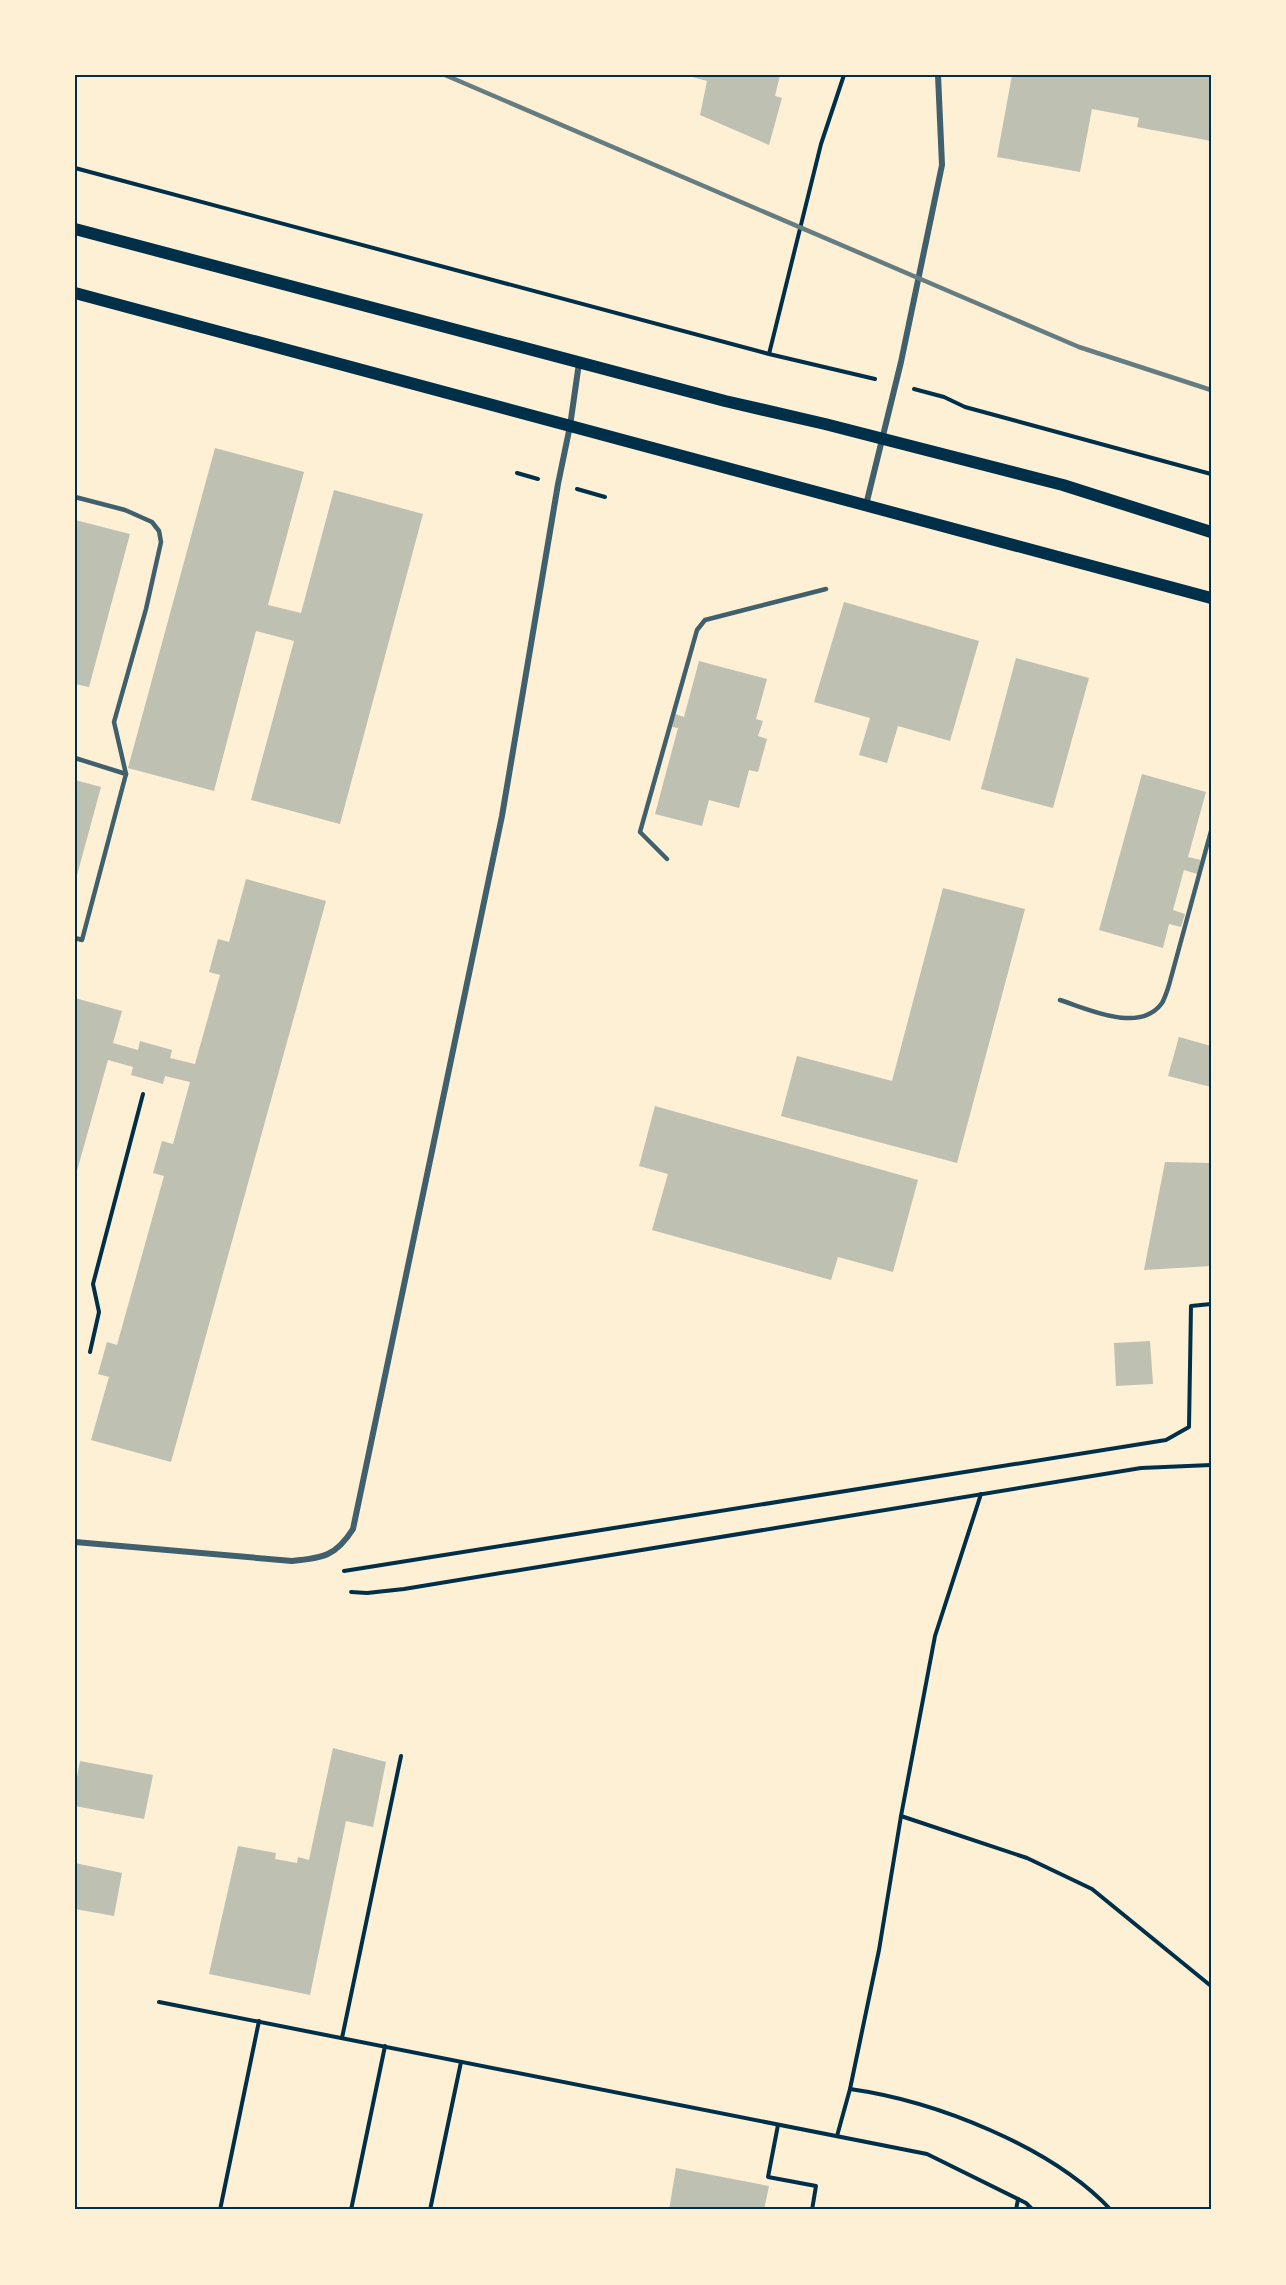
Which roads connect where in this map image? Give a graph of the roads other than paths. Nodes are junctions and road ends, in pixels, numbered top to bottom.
1 (938, 75) edge
2 (75, 230) edge
3 (75, 293) edge
4 (579, 363) junction
5 (570, 426) junction
6 (881, 438) junction
7 (75, 497) edge
8 (866, 505) junction
9 (1211, 532) edge
10 (826, 589) dead end
11 (1211, 598) edge
12 (75, 758) edge
13 (126, 774) junction
14 (1211, 831) edge
15 (667, 859) dead end
16 (75, 938) edge
17 (1060, 1000) dead end
18 (75, 1542) edge

1 - 6 street
2 - 4 main road
3 - 5 main road
4 - 5 street
4 - 6 main road
5 - 8 main road
5 - 18 street
6 - 8 street
6 - 9 main road
7 - 13 lane
8 - 11 main road
10 - 15 lane
12 - 13 lane
13 - 16 lane
14 - 17 lane

